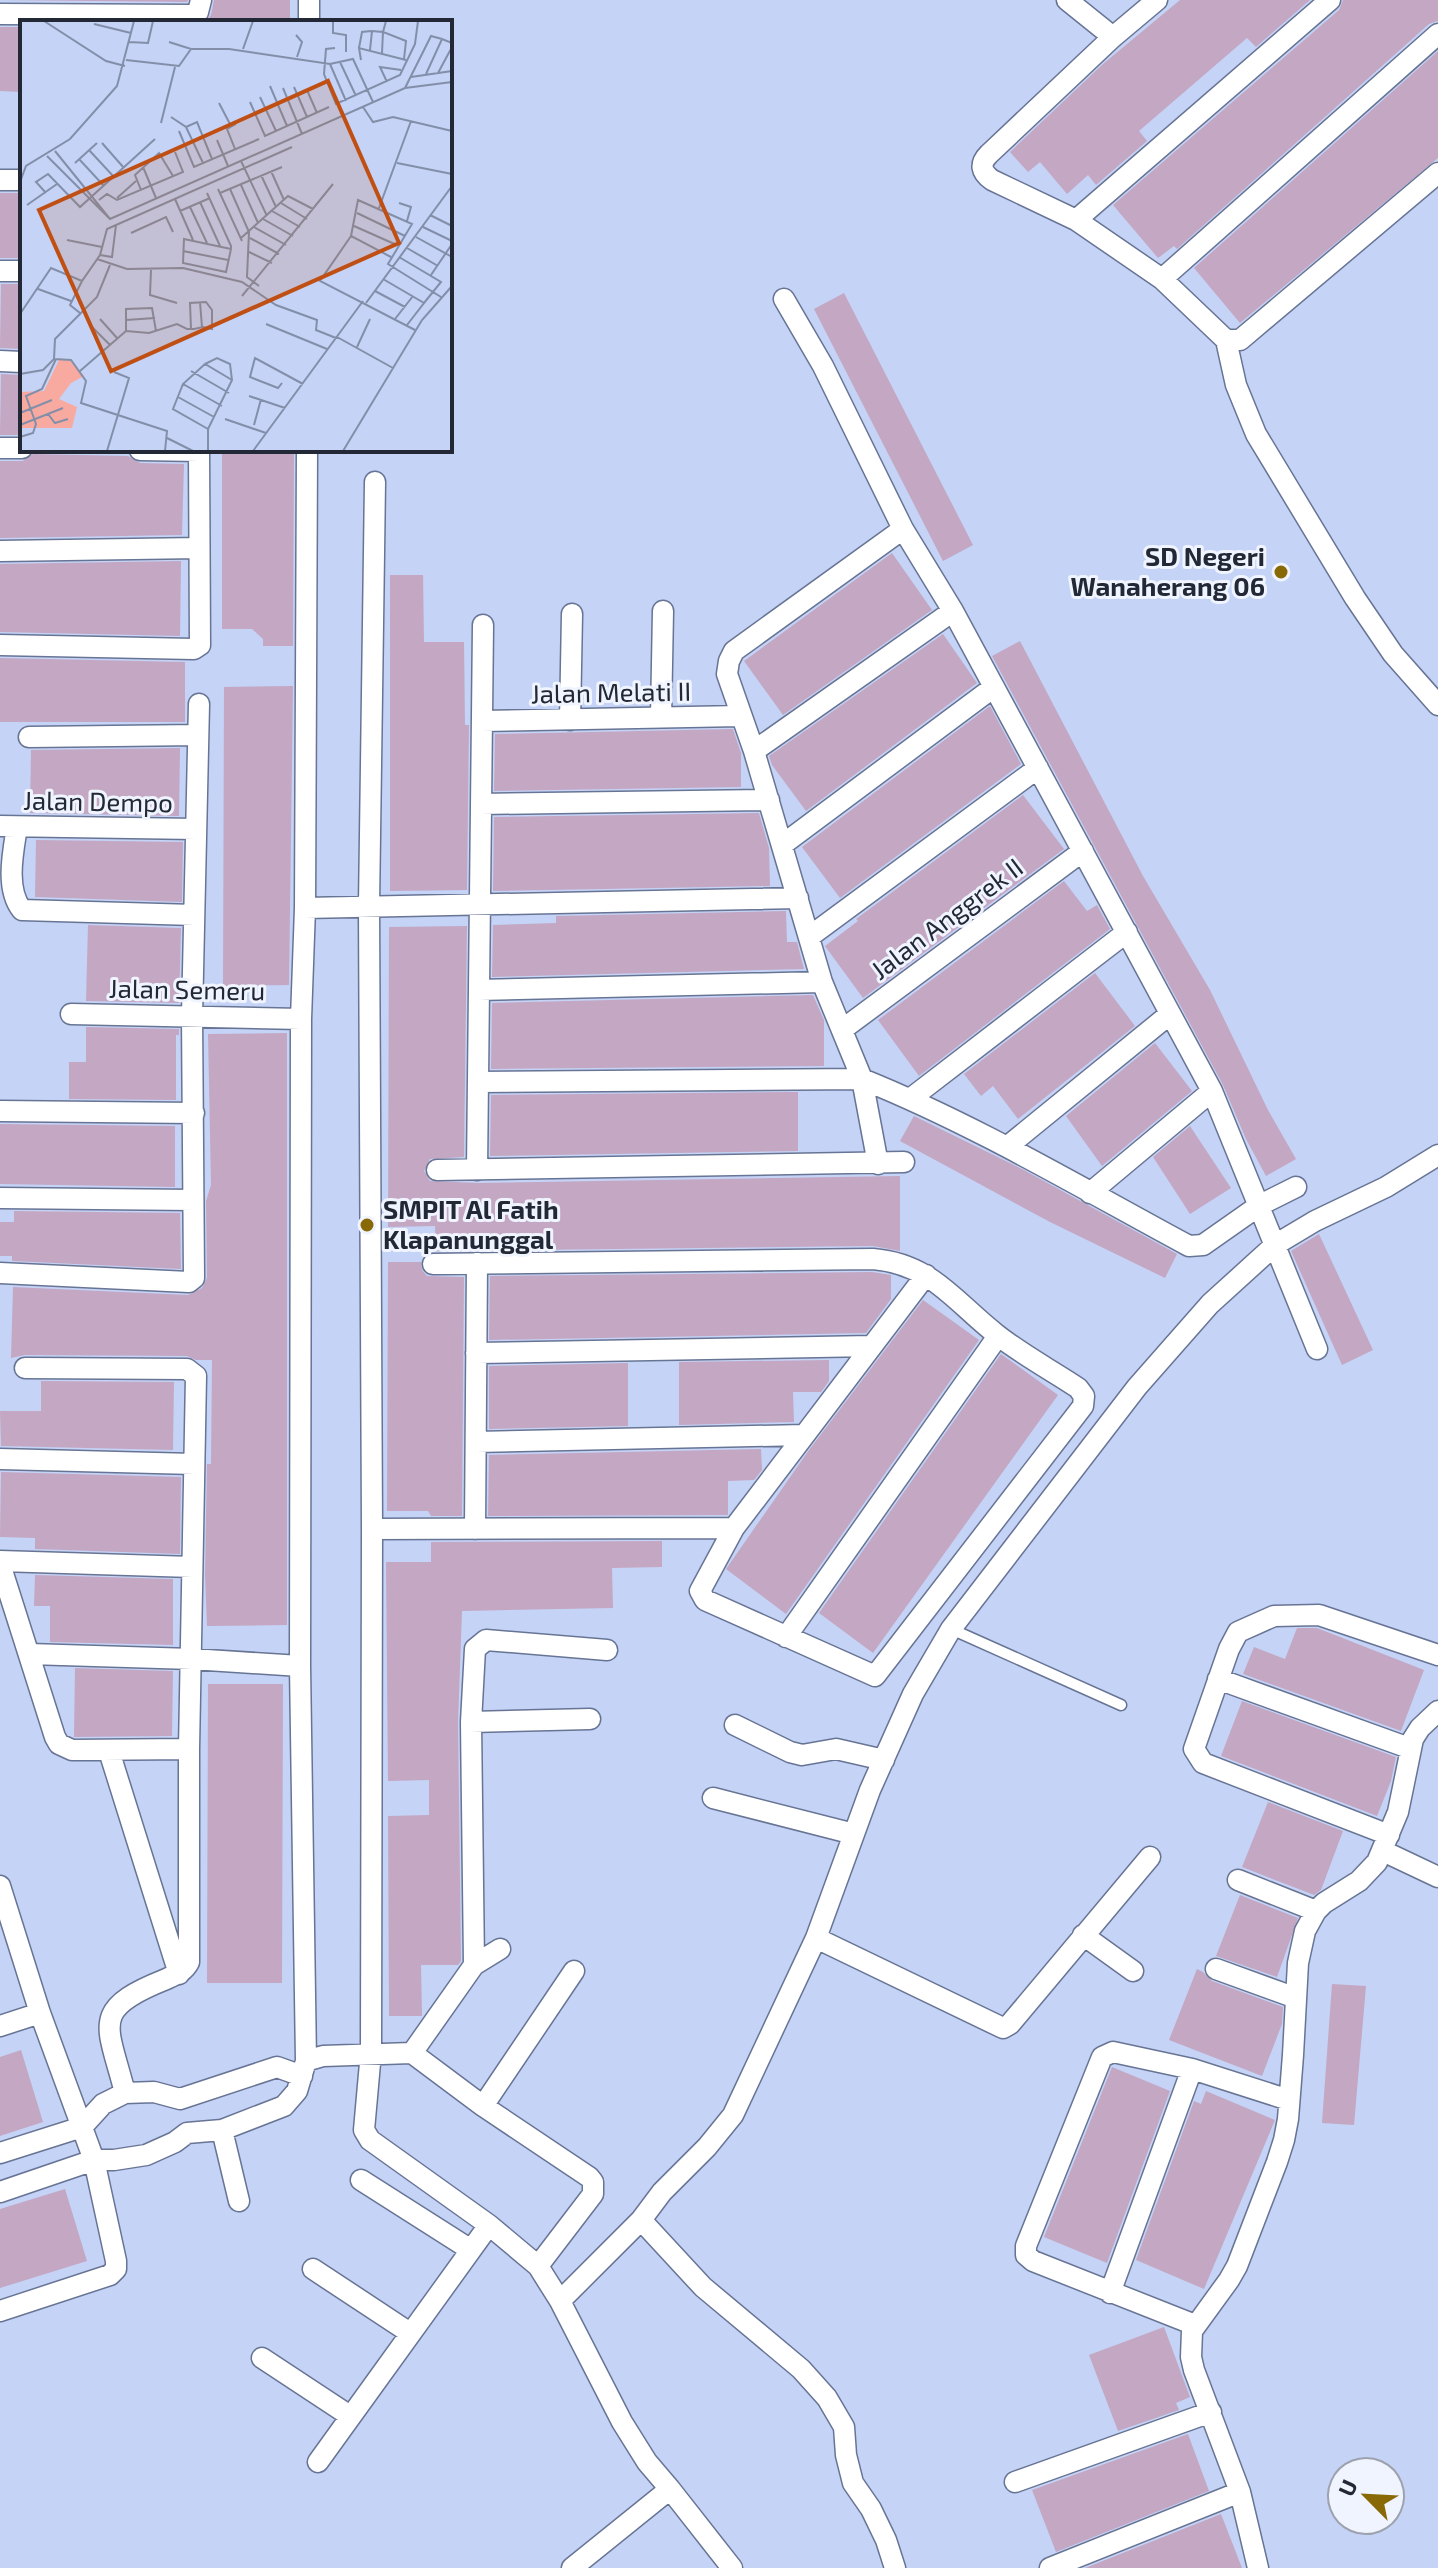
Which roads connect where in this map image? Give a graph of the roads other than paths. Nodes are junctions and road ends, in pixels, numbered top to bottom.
1 (1067, 0) edge
2 (1157, 0) edge
3 (1330, 0) edge
4 (196, 8) edge
5 (0, 14) edge
6 (1438, 34) edge
7 (1113, 37) junction
8 (1438, 173) edge
9 (1076, 220) junction
10 (1162, 279) junction
11 (784, 299) dead end
12 (1226, 340) junction
13 (0, 361) edge
14 (20, 362) edge
15 (199, 452) edge
16 (307, 452) edge
17 (375, 482) dead end
18 (903, 529) junction
19 (199, 548) junction
20 (0, 551) edge
21 (663, 611) dead end
22 (953, 611) junction
23 (572, 614) dead end
24 (483, 625) dead end
25 (0, 645) edge
26 (994, 687) junction
27 (199, 704) dead end
28 (1438, 705) edge
29 (740, 716) junction
30 (661, 717) junction
31 (570, 720) junction
32 (482, 721) junction
33 (198, 735) junction
34 (29, 737) dead end
35 (754, 751) junction
36 (1038, 768) junction
37 (769, 800) junction
38 (481, 804) junction
39 (8, 827) edge
40 (196, 829) junction
41 (782, 845) junction
42 (1083, 851) junction
43 (6, 865) edge
44 (798, 898) junction
45 (480, 904) junction
46 (359, 906) junction
47 (312, 907) junction
48 (194, 915) junction
49 (1127, 932) junction
50 (809, 937) junction
51 (822, 982) junction
52 (479, 990) junction
53 (71, 1014) dead end
54 (1170, 1014) junction
55 (192, 1016) junction
56 (301, 1019) junction
57 (843, 1029) junction
58 (862, 1079) junction
59 (478, 1082) junction
60 (1212, 1091) junction
61 (910, 1099) junction
62 (0, 1111) edge
63 (194, 1113) junction
64 (1008, 1146) junction
65 (1438, 1155) edge
66 (904, 1162) dead end
67 (878, 1164) junction
68 (437, 1170) dead end
69 (477, 1170) junction
70 (1296, 1187) dead end
71 (1090, 1193) junction
72 (0, 1198) edge
73 (192, 1200) junction
74 (1260, 1205) junction
75 (1275, 1245) junction
76 (477, 1263) junction
77 (433, 1264) dead end
78 (0, 1273) edge
79 (926, 1275) junction
80 (998, 1336) junction
81 (872, 1346) junction
82 (1317, 1349) dead end
83 (476, 1353) junction
84 (25, 1368) dead end
85 (804, 1435) junction
86 (476, 1442) junction
87 (0, 1459) edge
88 (194, 1464) junction
89 (734, 1528) junction
90 (372, 1529) junction
91 (475, 1529) junction
92 (0, 1563) edge
93 (192, 1567) junction
94 (951, 1629) junction
95 (786, 1637) junction
96 (607, 1650) dead end
97 (29, 1654) junction
98 (1438, 1655) edge
99 (192, 1659) junction
100 (300, 1666) junction
101 (1218, 1679) junction
102 (1121, 1705) dead end
103 (1438, 1711) edge
104 (590, 1719) dead end
105 (471, 1722) junction
106 (735, 1725) dead end
107 (1409, 1748) junction
108 (189, 1749) junction
109 (109, 1751) junction
110 (884, 1760) junction
111 (713, 1798) dead end
112 (854, 1834) junction
113 (1386, 1843) junction
114 (1150, 1857) dead end
115 (1438, 1877) edge
116 (1238, 1880) dead end
117 (2, 1898) edge
118 (1316, 1911) junction
119 (1083, 1935) junction
120 (816, 1938) junction
121 (500, 1949) dead end
122 (474, 1965) junction
123 (1216, 1969) dead end
124 (574, 1971) dead end
125 (1133, 1971) dead end
126 (179, 1974) junction
127 (1296, 1998) junction
128 (40, 2013) junction
129 (0, 2026) edge
130 (362, 2053) junction
131 (412, 2053) junction
132 (310, 2064) junction
133 (1192, 2069) junction
134 (125, 2093) junction
135 (180, 2099) junction
136 (1289, 2100) junction
137 (483, 2106) junction
138 (82, 2127) junction
139 (222, 2130) junction
140 (187, 2133) junction
141 (0, 2153) edge
142 (94, 2160) junction
143 (361, 2180) dead end
144 (0, 2192) edge
145 (239, 2201) dead end
146 (641, 2220) junction
147 (489, 2225) junction
148 (471, 2250) junction
149 (538, 2266) junction
150 (313, 2269) dead end
151 (1110, 2293) junction
152 (560, 2301) junction
153 (0, 2311) edge
154 (1195, 2325) junction
155 (410, 2333) junction
156 (262, 2358) dead end
157 (1211, 2412) junction
158 (350, 2416) junction
159 (318, 2462) dead end
160 (1015, 2482) dead end
161 (670, 2489) junction
162 (1240, 2492) junction
163 (572, 2568) edge
164 (732, 2568) edge
165 (895, 2568) edge
166 (1050, 2568) edge
167 (1258, 2568) edge

1 - 7 street
2 - 7 street
3 - 9 street
4 - 5 street
6 - 10 street
7 - 9 street
8 - 12 street
9 - 10 street
10 - 12 street
11 - 18 street
12 - 28 street
13 - 14 street
15 - 19 street
16 - 47 street
17 - 46 street
18 - 22 street
18 - 29 street
19 - 20 street
19 - 25 street
21 - 30 street
22 - 26 street
22 - 35 street
23 - 31 street
24 - 32 street
26 - 36 street
26 - 41 street
27 - 33 street
29 - 30 street, Jalan Melati II
29 - 35 street
30 - 31 street, Jalan Melati II
31 - 32 street, Jalan Melati II
32 - 38 street
33 - 34 street
33 - 40 street
35 - 37 street
36 - 42 street
36 - 50 street
37 - 38 street
37 - 41 street
38 - 45 street
39 - 40 street, Jalan Dempo
39 - 43 street
40 - 48 street
41 - 44 street
42 - 49 street
42 - 57 street, Jalan Anggrek II
43 - 48 street
44 - 45 street
44 - 50 street
45 - 46 street
45 - 52 street
46 - 47 street
46 - 90 street
47 - 56 street
48 - 55 street
49 - 54 street
49 - 61 street
50 - 51 street
51 - 52 street
51 - 57 street
52 - 59 street
53 - 55 street, Jalan Semeru
54 - 60 street
54 - 64 street
55 - 56 street, Jalan Semeru
55 - 63 street
56 - 100 street
57 - 58 street
58 - 59 street
58 - 61 street
58 - 67 street
59 - 69 street
60 - 71 street
60 - 74 street
61 - 64 street
62 - 63 street
63 - 73 street
64 - 71 street
65 - 75 street
66 - 67 street
67 - 69 street
68 - 69 street
70 - 74 street
71 - 74 street
72 - 73 street
73 - 78 street
74 - 75 street
75 - 82 street
75 - 94 street
76 - 77 street
76 - 79 street
76 - 83 street
79 - 80 street
79 - 81 street
80 - 95 street
80 - 95 street
81 - 83 street
81 - 85 street
83 - 86 street
84 - 88 street
85 - 86 street
85 - 89 street
86 - 91 street
87 - 88 street
88 - 93 street
89 - 91 street
89 - 95 street
90 - 91 street
90 - 130 street
92 - 93 street
92 - 97 street
93 - 99 street
94 - 102 lane
94 - 110 street
96 - 105 street
97 - 99 street
97 - 109 street
98 - 101 street
99 - 100 street
99 - 108 street
100 - 132 street
101 - 107 street
101 - 113 street
103 - 107 street
104 - 105 street
105 - 122 street
106 - 110 street
107 - 113 street
108 - 109 street
108 - 126 street
109 - 126 street
110 - 112 street
111 - 112 street
112 - 120 street
113 - 115 street
113 - 118 street
114 - 119 street
116 - 118 street
117 - 128 street
118 - 127 street
119 - 120 street
119 - 125 street
120 - 146 street
121 - 122 street
122 - 131 street
123 - 127 street
124 - 137 street
126 - 134 street
127 - 136 street
128 - 129 street
128 - 138 street
130 - 131 street
130 - 132 street
130 - 147 street
131 - 137 street
132 - 135 street
132 - 139 street
133 - 136 street
133 - 151 street
133 - 151 street
134 - 135 street
134 - 138 street
135 - 140 street
136 - 154 street
137 - 149 street
138 - 141 street
138 - 142 street
139 - 140 street
139 - 145 street
140 - 142 street
142 - 144 street
142 - 153 street
143 - 148 street
146 - 152 street
146 - 165 street
147 - 148 street
147 - 149 street
148 - 155 street
149 - 152 street
150 - 155 street
151 - 154 street
152 - 161 street
154 - 157 street
155 - 158 street
156 - 158 street
157 - 160 street
157 - 162 street
158 - 159 street
161 - 163 street
161 - 164 street
162 - 166 street
162 - 167 street

